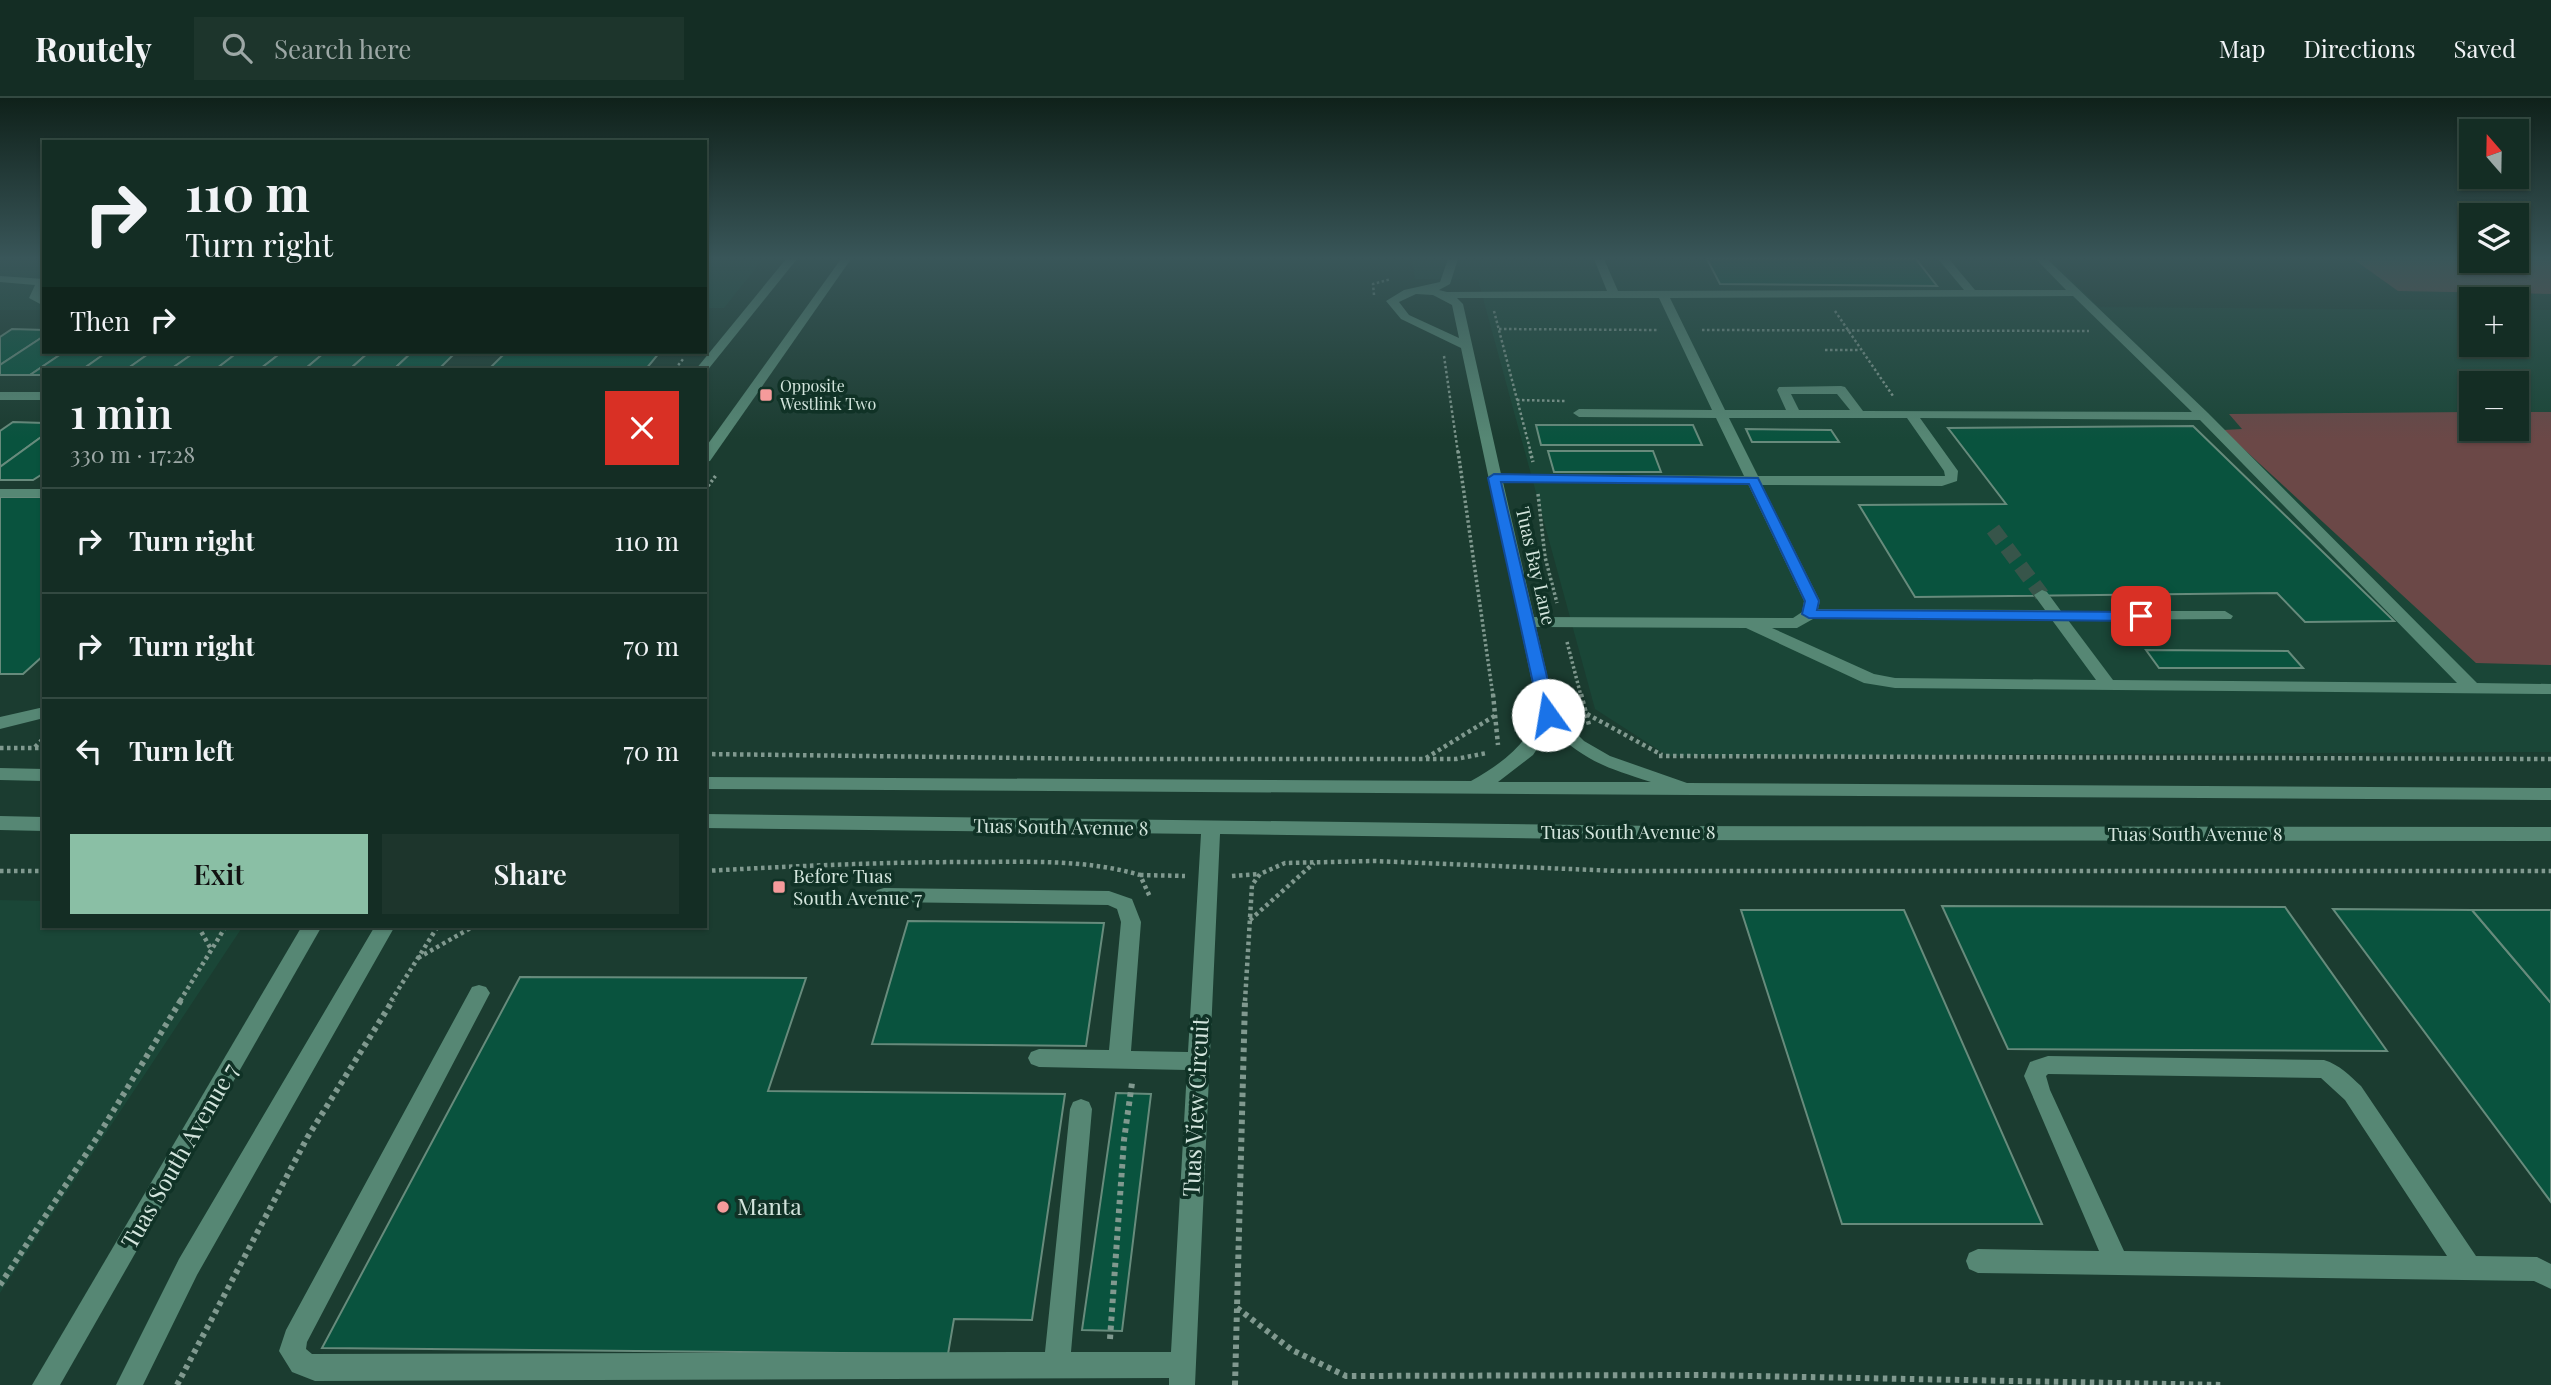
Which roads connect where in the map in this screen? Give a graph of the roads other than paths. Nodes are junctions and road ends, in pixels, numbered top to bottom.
1 (743, 319) edge
2 (803, 319) edge
3 (1409, 319) edge
4 (1460, 319) edge
5 (1675, 319) edge
6 (2103, 319) edge
7 (1464, 345) junction
8 (703, 368) edge
9 (0, 396) edge
10 (42, 397) edge
11 (1579, 413) dead end
12 (1721, 415) junction
13 (1795, 415) junction
14 (1861, 416) junction
15 (1912, 416) junction
16 (2203, 416) junction
17 (707, 455) edge
18 (1494, 478) junction
19 (1753, 481) junction
20 (0, 493) edge
21 (42, 494) edge
22 (2042, 595) tunnel mouth
23 (1809, 614) junction
24 (2058, 616) junction
25 (2225, 616) dead end
26 (1527, 622) junction
27 (1747, 622) junction
28 (2109, 686) junction
29 (2472, 688) junction
30 (2551, 689) edge
31 (42, 712) edge
32 (1548, 715) junction
33 (0, 723) edge
34 (42, 773) edge
35 (0, 774) edge
36 (707, 783) edge
37 (1470, 789) junction
38 (1694, 791) junction
39 (2551, 794) edge
40 (707, 821) edge
41 (0, 823) edge
42 (42, 824) edge
43 (1211, 829) junction
44 (2551, 834) edge
45 (884, 895) dead end
46 (384, 928) edge
47 (307, 930) edge
48 (479, 993) dead end
49 (1039, 1058) dead end
50 (1127, 1060) junction
51 (1199, 1061) junction
52 (1081, 1109) dead end
53 (1978, 1261) dead end
54 (2117, 1263) junction
55 (2470, 1269) junction
56 (2551, 1277) edge
57 (1057, 1366) junction
58 (1182, 1375) edge
59 (45, 1385) edge
60 (130, 1385) edge

1 - 8 street
2 - 17 street
3 - 7 street
4 - 7 street, Tuas Bay Lane
5 - 12 street
6 - 16 street
7 - 18 street, Tuas Bay Lane
9 - 10 street
11 - 12 street
12 - 13 street
12 - 19 street
13 - 14 street
13 - 14 street
14 - 15 street
15 - 16 street
15 - 19 street
16 - 29 street
18 - 19 street
18 - 26 street, Tuas Bay Lane
19 - 23 street
20 - 21 street
22 - 24 street
23 - 24 street
23 - 27 street
24 - 25 street
24 - 28 street
26 - 27 street
26 - 32 street, Tuas Bay Lane
27 - 28 street
28 - 29 street
29 - 30 street
31 - 33 street
32 - 37 street
32 - 38 street
34 - 35 street
36 - 37 street, Tuas South Avenue 8
37 - 38 street, Tuas South Avenue 8
38 - 39 street, Tuas South Avenue 8
40 - 43 street, Tuas South Avenue 8
41 - 42 street
43 - 44 street, Tuas South Avenue 8
43 - 51 street, Tuas View Circuit
45 - 50 street
46 - 60 street
47 - 59 street, Tuas South Avenue 7
48 - 57 street
49 - 50 street
50 - 51 street
51 - 58 street, Tuas View Circuit
52 - 57 street
53 - 54 street
54 - 55 street
54 - 55 street
55 - 56 street
57 - 58 street

